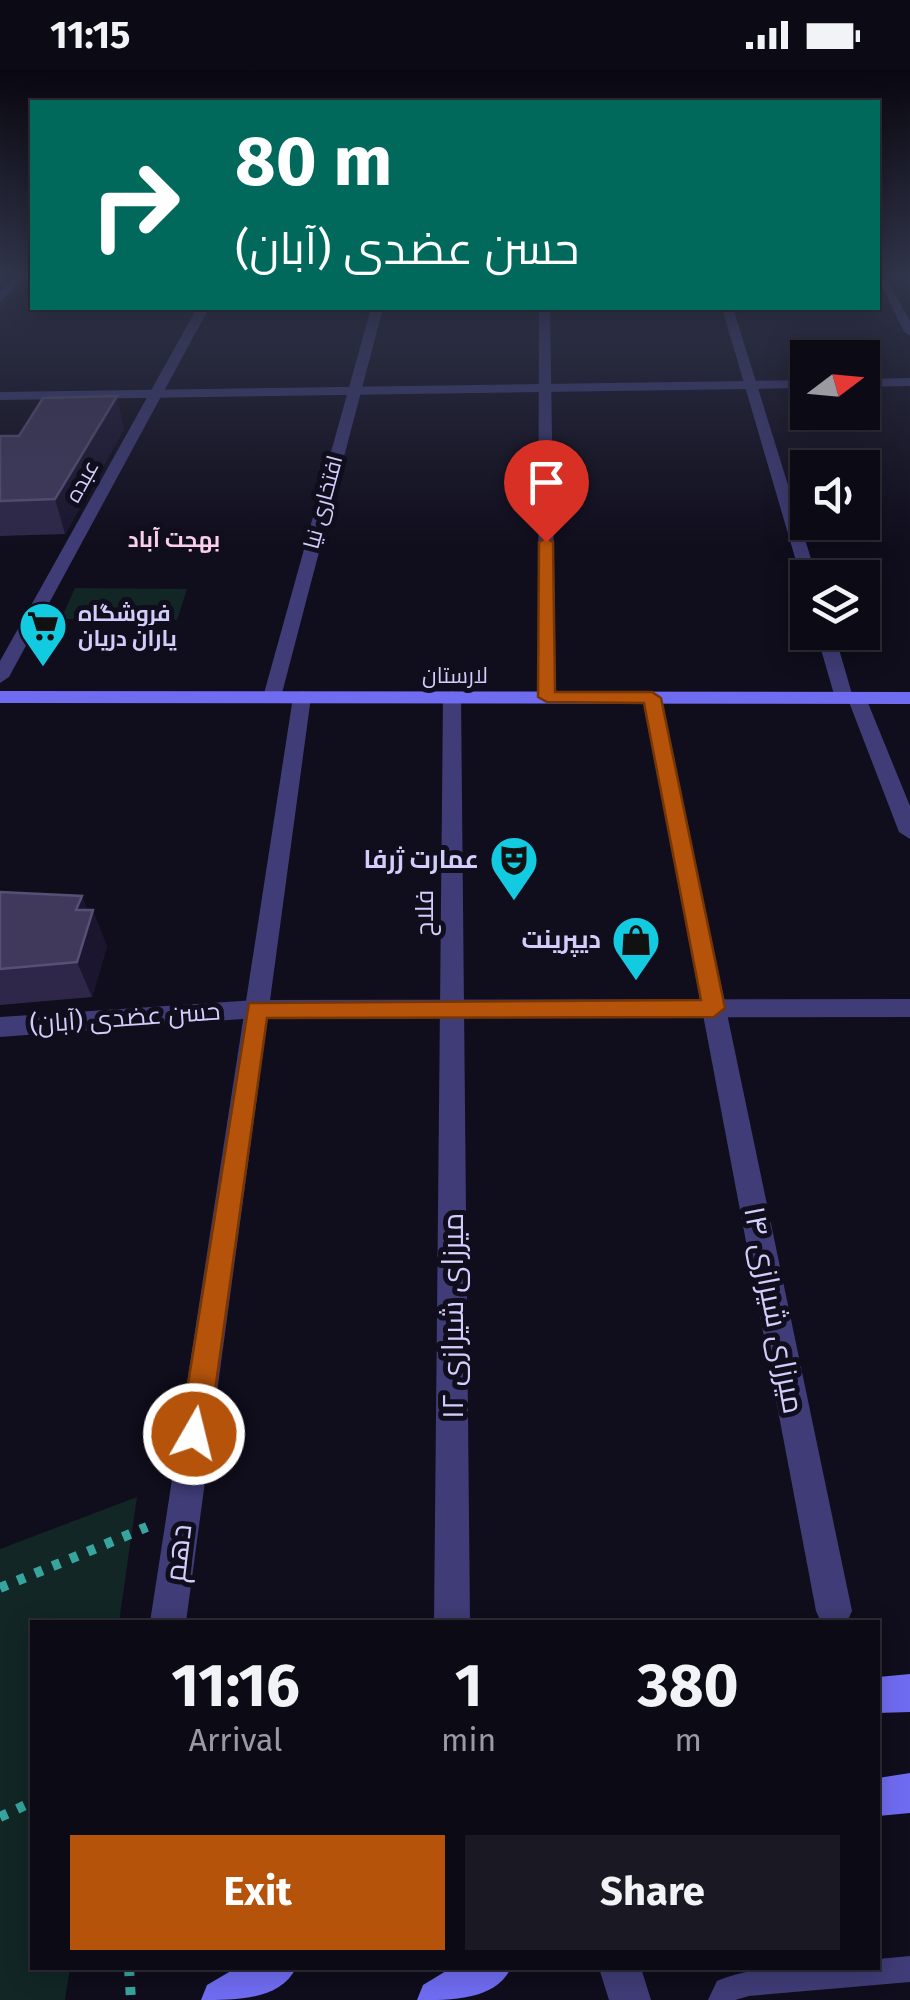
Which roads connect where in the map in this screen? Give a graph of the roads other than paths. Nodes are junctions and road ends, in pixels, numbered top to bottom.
1 (170, 367) edge
2 (359, 367) edge
3 (545, 367) edge
4 (746, 367) edge
5 (910, 382) edge
6 (880, 383) edge
7 (790, 384) edge
8 (752, 385) junction
9 (546, 388) junction
10 (352, 391) junction
11 (155, 394) junction
12 (0, 396) edge
13 (804, 560) edge
14 (832, 650) edge
15 (0, 677) edge
16 (0, 697) edge
17 (272, 697) junction
18 (302, 697) junction
19 (452, 697) junction
20 (547, 697) junction
21 (652, 698) junction
22 (850, 698) junction
23 (910, 698) edge
24 (910, 832) edge
25 (714, 1008) junction
26 (910, 1008) edge
27 (257, 1009) junction
28 (453, 1009) junction
29 (0, 1027) edge
30 (834, 1611) dead end
31 (168, 1620) edge
32 (452, 1620) edge
33 (910, 1693) edge
34 (880, 1695) edge
35 (910, 1793) edge
36 (880, 1797) edge
37 (272, 1970) edge
38 (487, 1970) edge
39 (621, 1970) edge
40 (910, 1970) edge
41 (222, 2000) edge
42 (438, 2000) edge
43 (630, 2000) edge
44 (722, 2000) edge

1 - 11 street, عبده
2 - 10 street, افتخاری نیا
3 - 9 street
4 - 8 street
5 - 6 street
7 - 8 street
8 - 9 street
8 - 13 street
9 - 10 street
9 - 20 street
10 - 11 street
10 - 17 street, افتخاری نیا
11 - 12 street
11 - 15 street, عبده
14 - 22 street
16 - 17 main road, لارستان
17 - 18 main road, لارستان
18 - 19 main road, لارستان
18 - 27 street
19 - 20 main road, لارستان
19 - 28 street, فلاح
20 - 21 main road, لارستان
21 - 22 main road, لارستان
21 - 25 street, میرزای شیرازی ۱۴
22 - 23 main road, لارستان
22 - 24 street
25 - 26 street, حسن عضدی (آبان)
25 - 28 street, حسن عضدی (آبان)
25 - 30 street, میرزای شیرازی ۱۴
27 - 28 street, حسن عضدی (آبان)
27 - 29 street, حسن عضدی (آبان)
27 - 31 street, دهم
28 - 32 street, میرزای شیرازی ۱۲
33 - 34 main road
35 - 36 main road
37 - 41 main road
38 - 42 main road
39 - 43 street
40 - 44 lane

